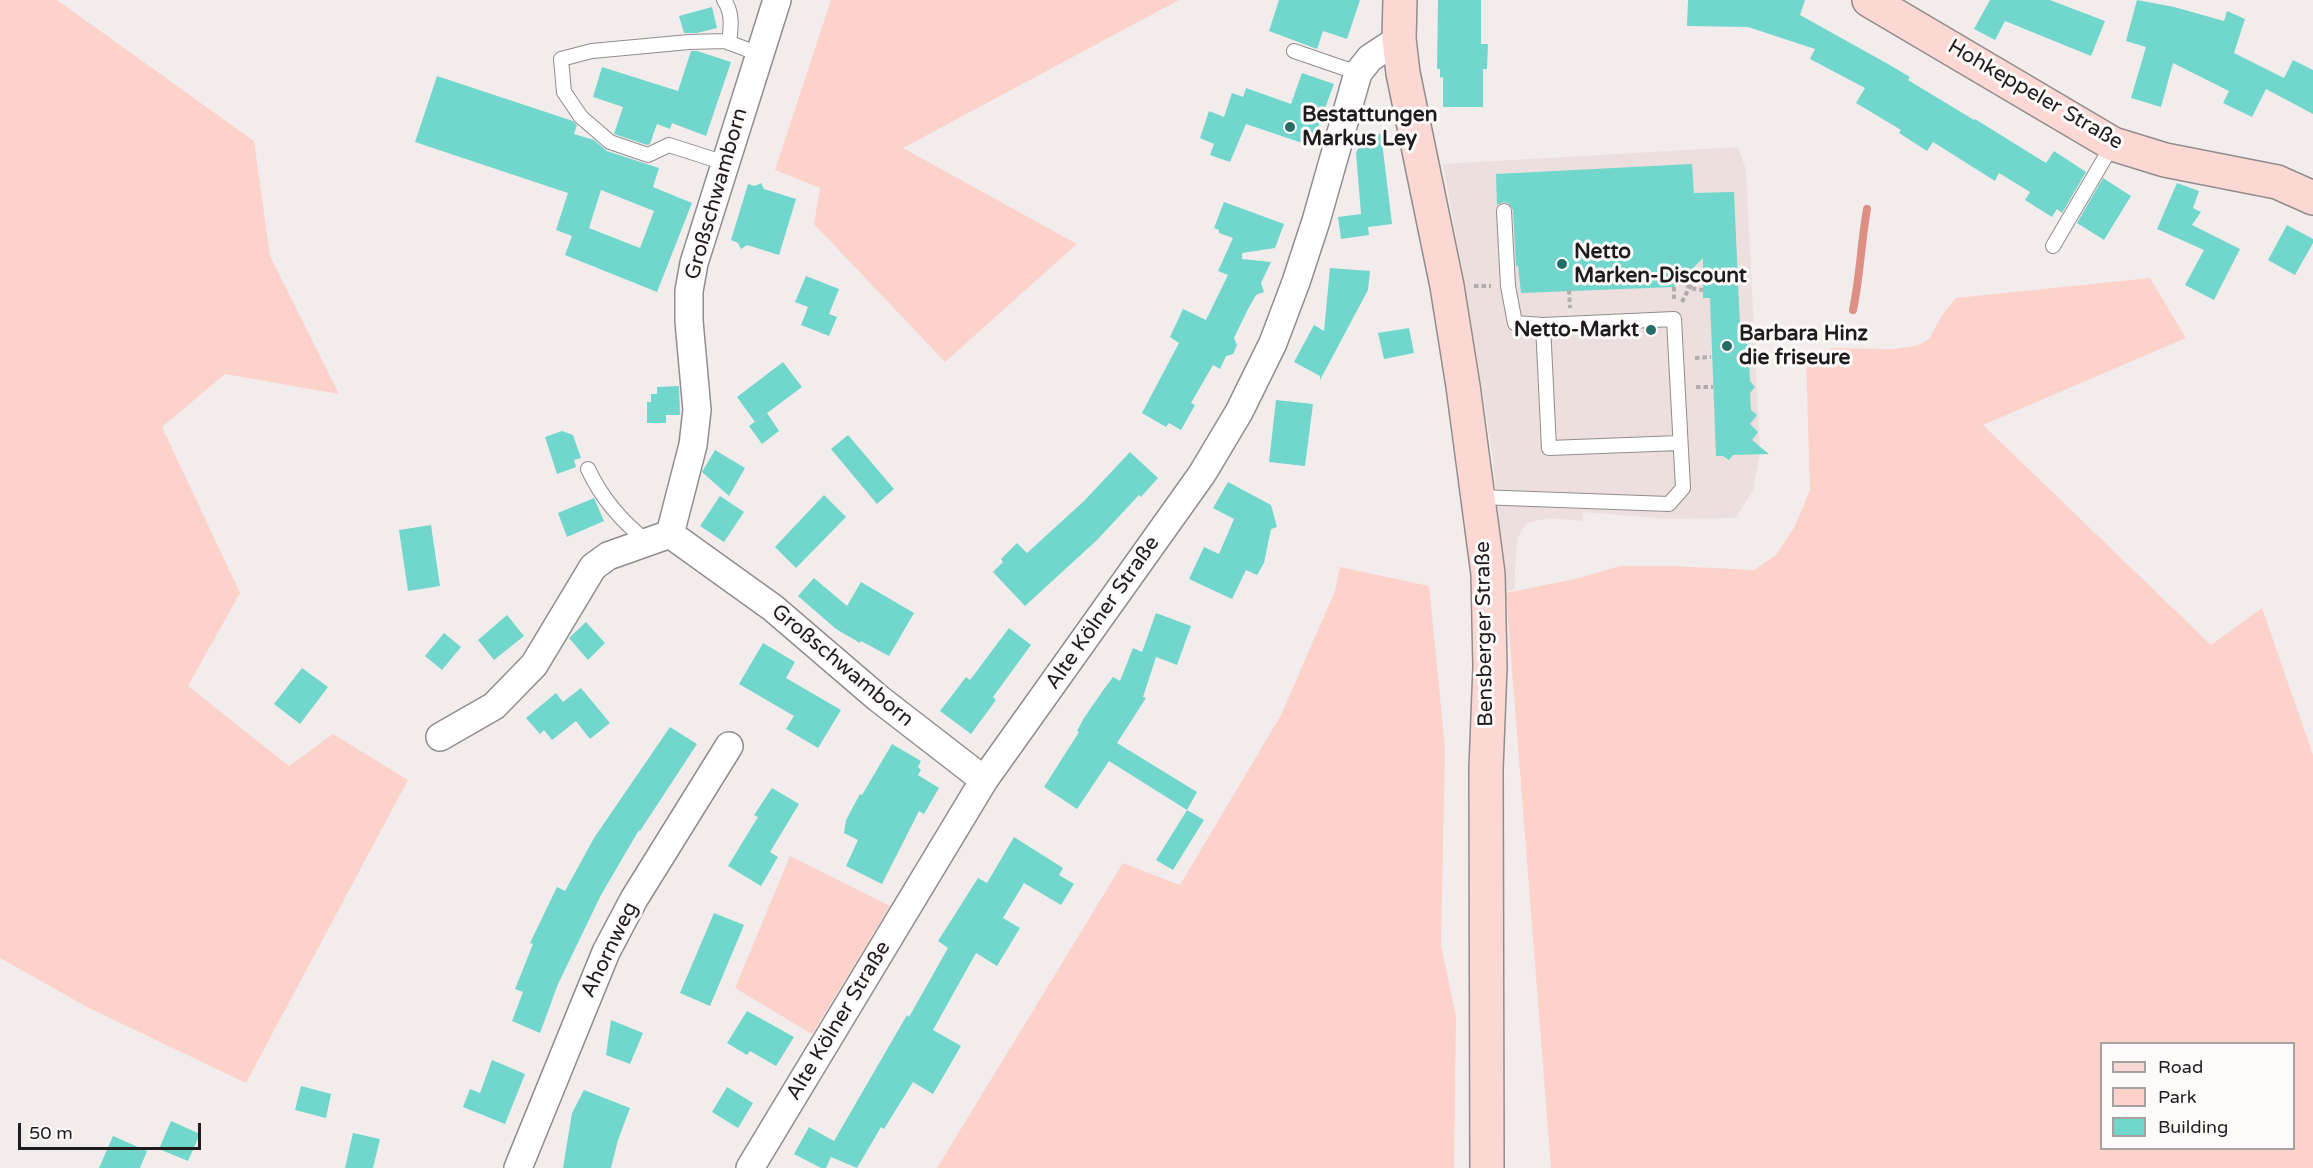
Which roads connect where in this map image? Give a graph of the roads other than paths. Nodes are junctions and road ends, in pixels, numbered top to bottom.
1 (724, 0) edge
2 (777, 0) edge
3 (1400, 0) edge
4 (1869, 0) edge
5 (1399, 39) junction
6 (729, 43) junction
7 (1294, 51) dead end
8 (759, 54) junction
9 (1358, 73) junction
10 (2113, 144) junction
11 (724, 163) junction
12 (2313, 198) edge
13 (1504, 210) dead end
14 (2052, 246) dead end
15 (1543, 325) junction
16 (1680, 443) junction
17 (588, 469) dead end
18 (1478, 497) junction
19 (658, 537) junction
20 (440, 737) dead end
21 (729, 746) dead end
22 (984, 780) junction
23 (518, 1168) edge
24 (750, 1168) edge
25 (1488, 1168) edge

1 - 6 lane
2 - 8 street, Großschwamborn
3 - 5 main road, Bensberger Straße
4 - 10 main road, Hohkeppeler Straße
5 - 9 street, Alte Kölner Straße
5 - 18 main road, Bensberger Straße
6 - 8 lane
6 - 11 lane
7 - 9 lane
8 - 11 street, Großschwamborn
9 - 22 street, Alte Kölner Straße
10 - 12 main road, Hohkeppeler Straße
10 - 14 lane
11 - 19 street, Großschwamborn
13 - 15 lane
15 - 16 lane
15 - 16 lane
16 - 18 lane
17 - 19 lane
18 - 25 main road, Bensberger Straße
19 - 20 street
19 - 22 street, Großschwamborn
21 - 23 street, Ahornweg
22 - 24 street, Alte Kölner Straße

